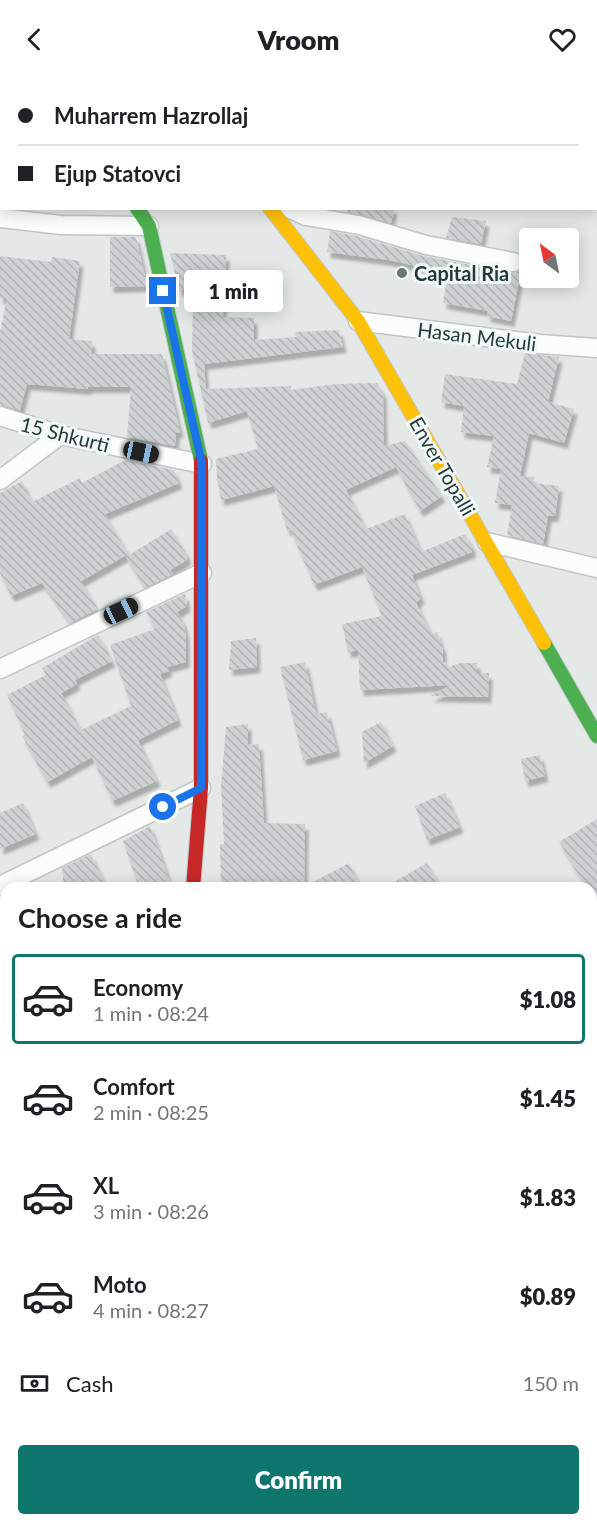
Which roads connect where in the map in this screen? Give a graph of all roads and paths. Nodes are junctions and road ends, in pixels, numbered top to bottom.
1 (138, 210) edge
2 (272, 210) edge
3 (293, 210) edge
4 (0, 218) edge
5 (148, 226) junction
6 (513, 262) dead end
7 (358, 321) junction
8 (597, 348) edge
9 (0, 416) edge
10 (60, 435) junction
11 (202, 464) junction
12 (0, 480) edge
13 (487, 542) junction
14 (597, 568) edge
15 (202, 573) junction
16 (0, 669) edge
17 (597, 736) edge
18 (201, 788) junction
19 (8, 882) edge
20 (193, 882) edge

1 - 5 street
2 - 7 street, Enver Topalli
3 - 6 street
4 - 5 street
5 - 11 street
7 - 8 street, Hasan Mekuli
7 - 13 street, Enver Topalli
9 - 10 street, 15 Shkurti
10 - 11 street, 15 Shkurti
10 - 12 street
11 - 15 street
13 - 14 street
13 - 17 street, Enver Topalli
15 - 16 street
15 - 18 street
18 - 19 street
18 - 20 street

